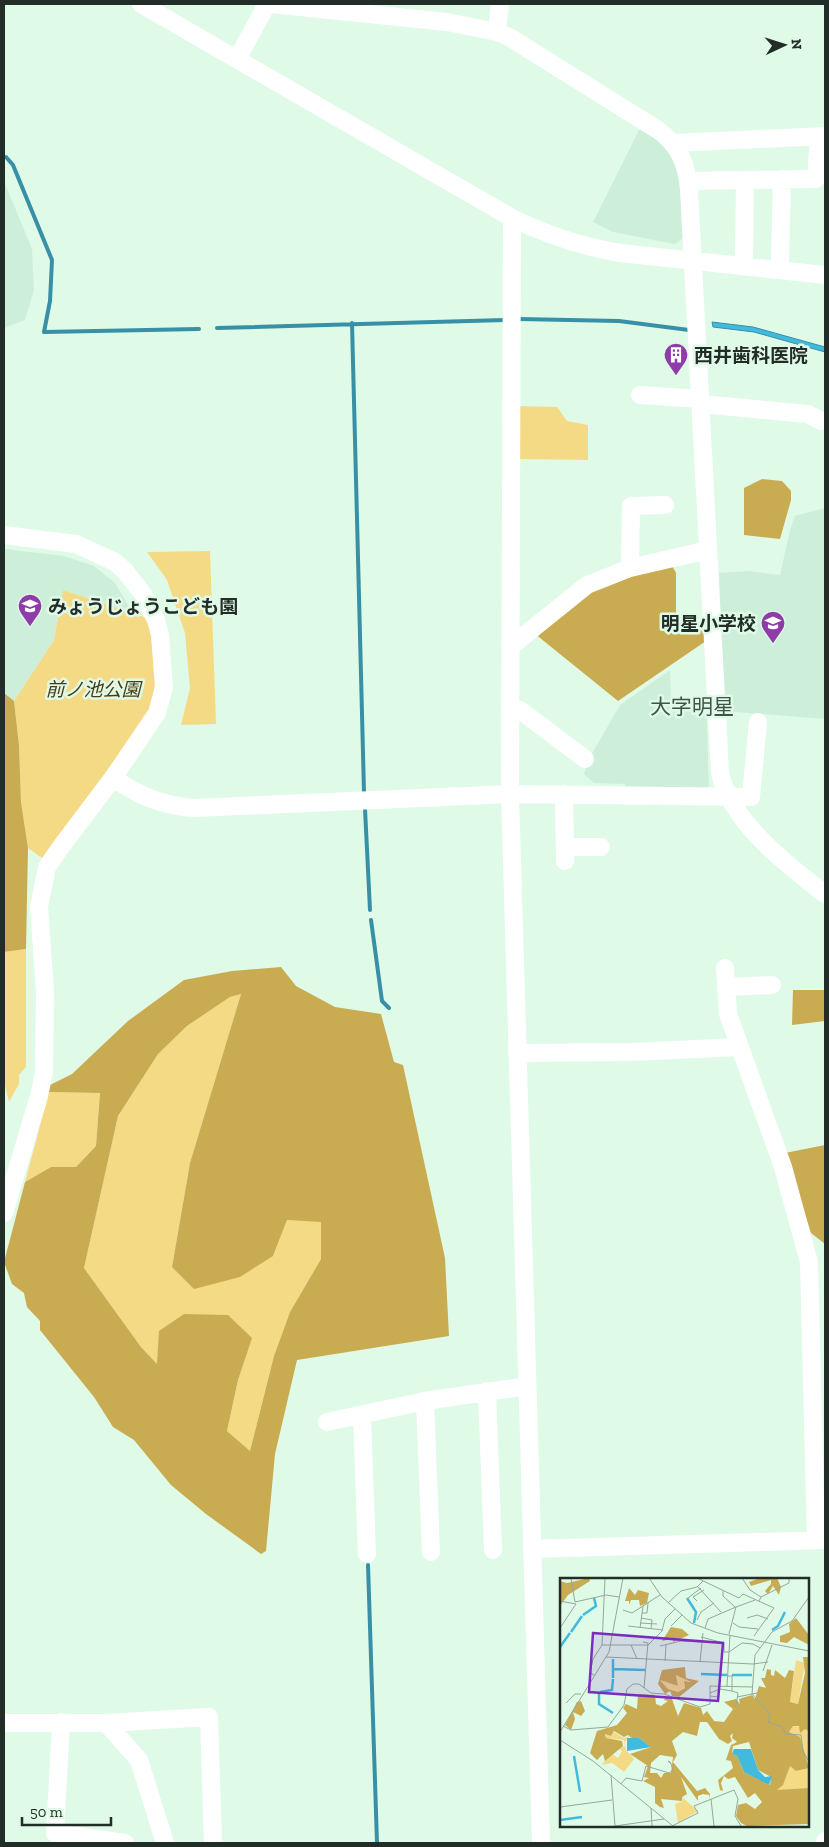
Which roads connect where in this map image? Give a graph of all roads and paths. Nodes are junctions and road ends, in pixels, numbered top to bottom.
1 (141, 4) edge
2 (500, 4) edge
3 (497, 32) junction
4 (237, 59) junction
5 (674, 143) junction
6 (822, 143) edge
7 (782, 179) junction
8 (745, 180) junction
9 (688, 181) junction
10 (512, 218) junction
11 (744, 257) dead end
12 (693, 260) junction
13 (780, 262) dead end
14 (825, 275) edge
15 (640, 395) dead end
16 (701, 402) junction
17 (821, 421) dead end
18 (665, 505) dead end
19 (4, 535) edge
20 (708, 550) junction
21 (630, 568) junction
22 (510, 646) junction
23 (510, 708) junction
24 (758, 722) dead end
25 (585, 759) dead end
26 (113, 778) junction
27 (510, 794) junction
28 (564, 794) junction
29 (728, 796) junction
30 (601, 847) dead end
31 (825, 894) edge
32 (725, 968) dead end
33 (772, 986) dead end
34 (727, 987) junction
35 (738, 1047) junction
36 (517, 1053) junction
37 (4, 1213) edge
38 (527, 1386) junction
39 (487, 1391) junction
40 (426, 1401) junction
41 (362, 1415) junction
42 (327, 1422) dead end
43 (821, 1540) edge
44 (532, 1549) junction
45 (493, 1550) dead end
46 (431, 1552) dead end
47 (367, 1554) dead end
48 (61, 1722) junction
49 (106, 1723) junction
50 (4, 1724) edge
51 (125, 1843) edge
52 (165, 1843) edge
53 (213, 1843) edge
54 (541, 1843) edge

1 - 4 street
2 - 3 street
3 - 4 street
3 - 5 street
4 - 10 street
5 - 6 street
5 - 9 street
6 - 7 street
7 - 8 street
7 - 13 street
8 - 9 street
8 - 11 street
9 - 12 street
10 - 12 street
10 - 22 street
12 - 14 street
12 - 16 street
15 - 16 street
16 - 17 street
16 - 20 street
18 - 21 street
19 - 26 street
20 - 21 street
20 - 29 street
21 - 22 street
22 - 23 street
23 - 25 street
23 - 27 street
24 - 29 street
26 - 27 street
26 - 37 street
27 - 28 street
27 - 36 street
28 - 29 street
28 - 30 street
29 - 31 street
32 - 34 street
33 - 34 street
34 - 35 street
35 - 36 street
35 - 43 street
36 - 38 street
38 - 39 street
38 - 44 street
39 - 40 street
39 - 45 street
40 - 41 street
40 - 46 street
41 - 42 street
41 - 47 street
43 - 44 street
44 - 54 street
48 - 49 street
48 - 50 street
48 - 51 street
49 - 52 street
49 - 53 street

